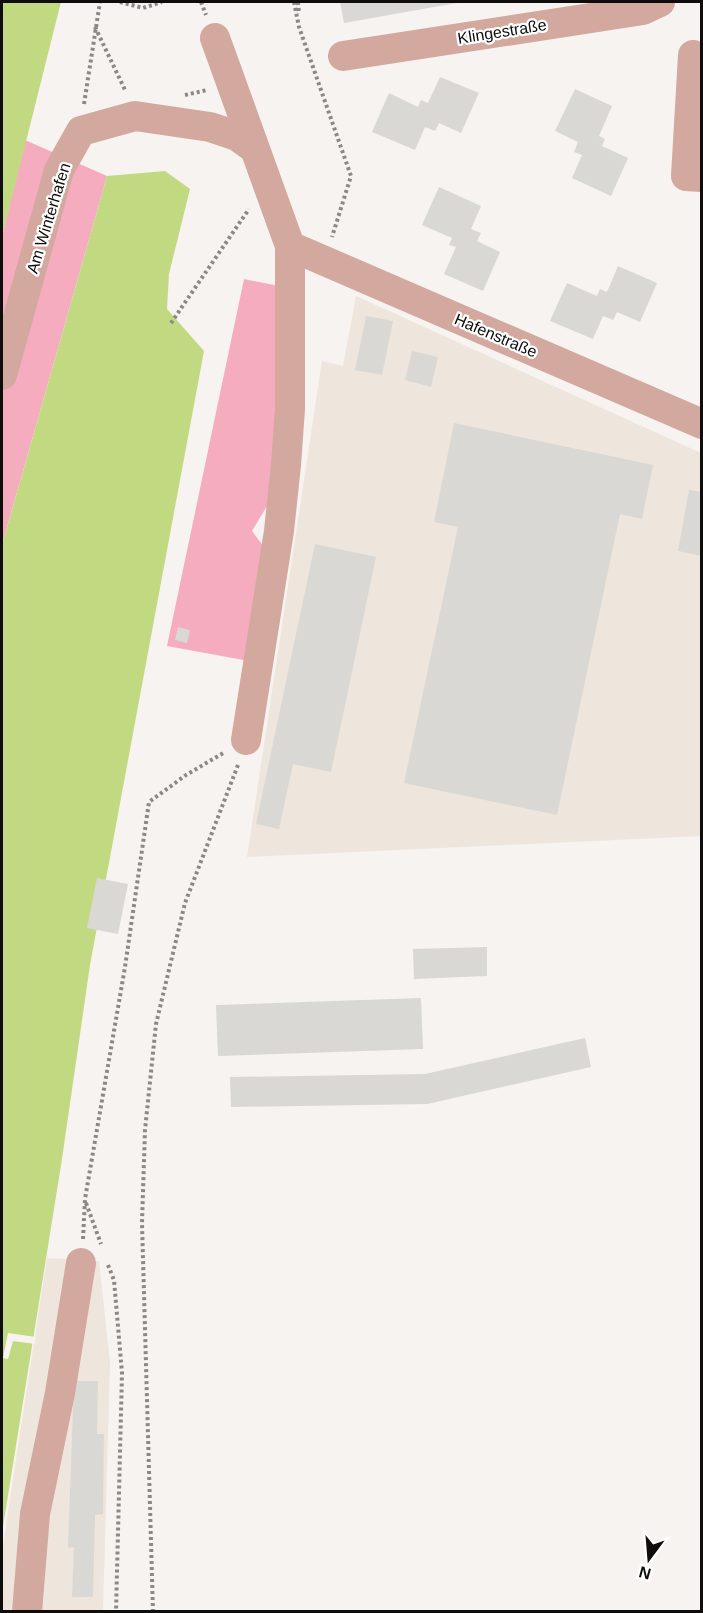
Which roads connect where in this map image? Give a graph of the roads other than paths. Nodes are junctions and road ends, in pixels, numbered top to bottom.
1 (660, 2) edge
2 (215, 38) dead end
3 (693, 55) dead end
4 (343, 56) dead end
5 (255, 148) junction
6 (702, 177) edge
7 (290, 246) junction
8 (2, 375) edge
9 (702, 423) edge
10 (246, 740) road end
11 (97, 1257) road end
12 (27, 1611) edge

1 - 4 street, Klingestraße
2 - 5 street
3 - 6 street
5 - 7 street
5 - 8 street, Am Winterhafen
7 - 9 street, Hafenstraße
7 - 10 street
11 - 12 street

